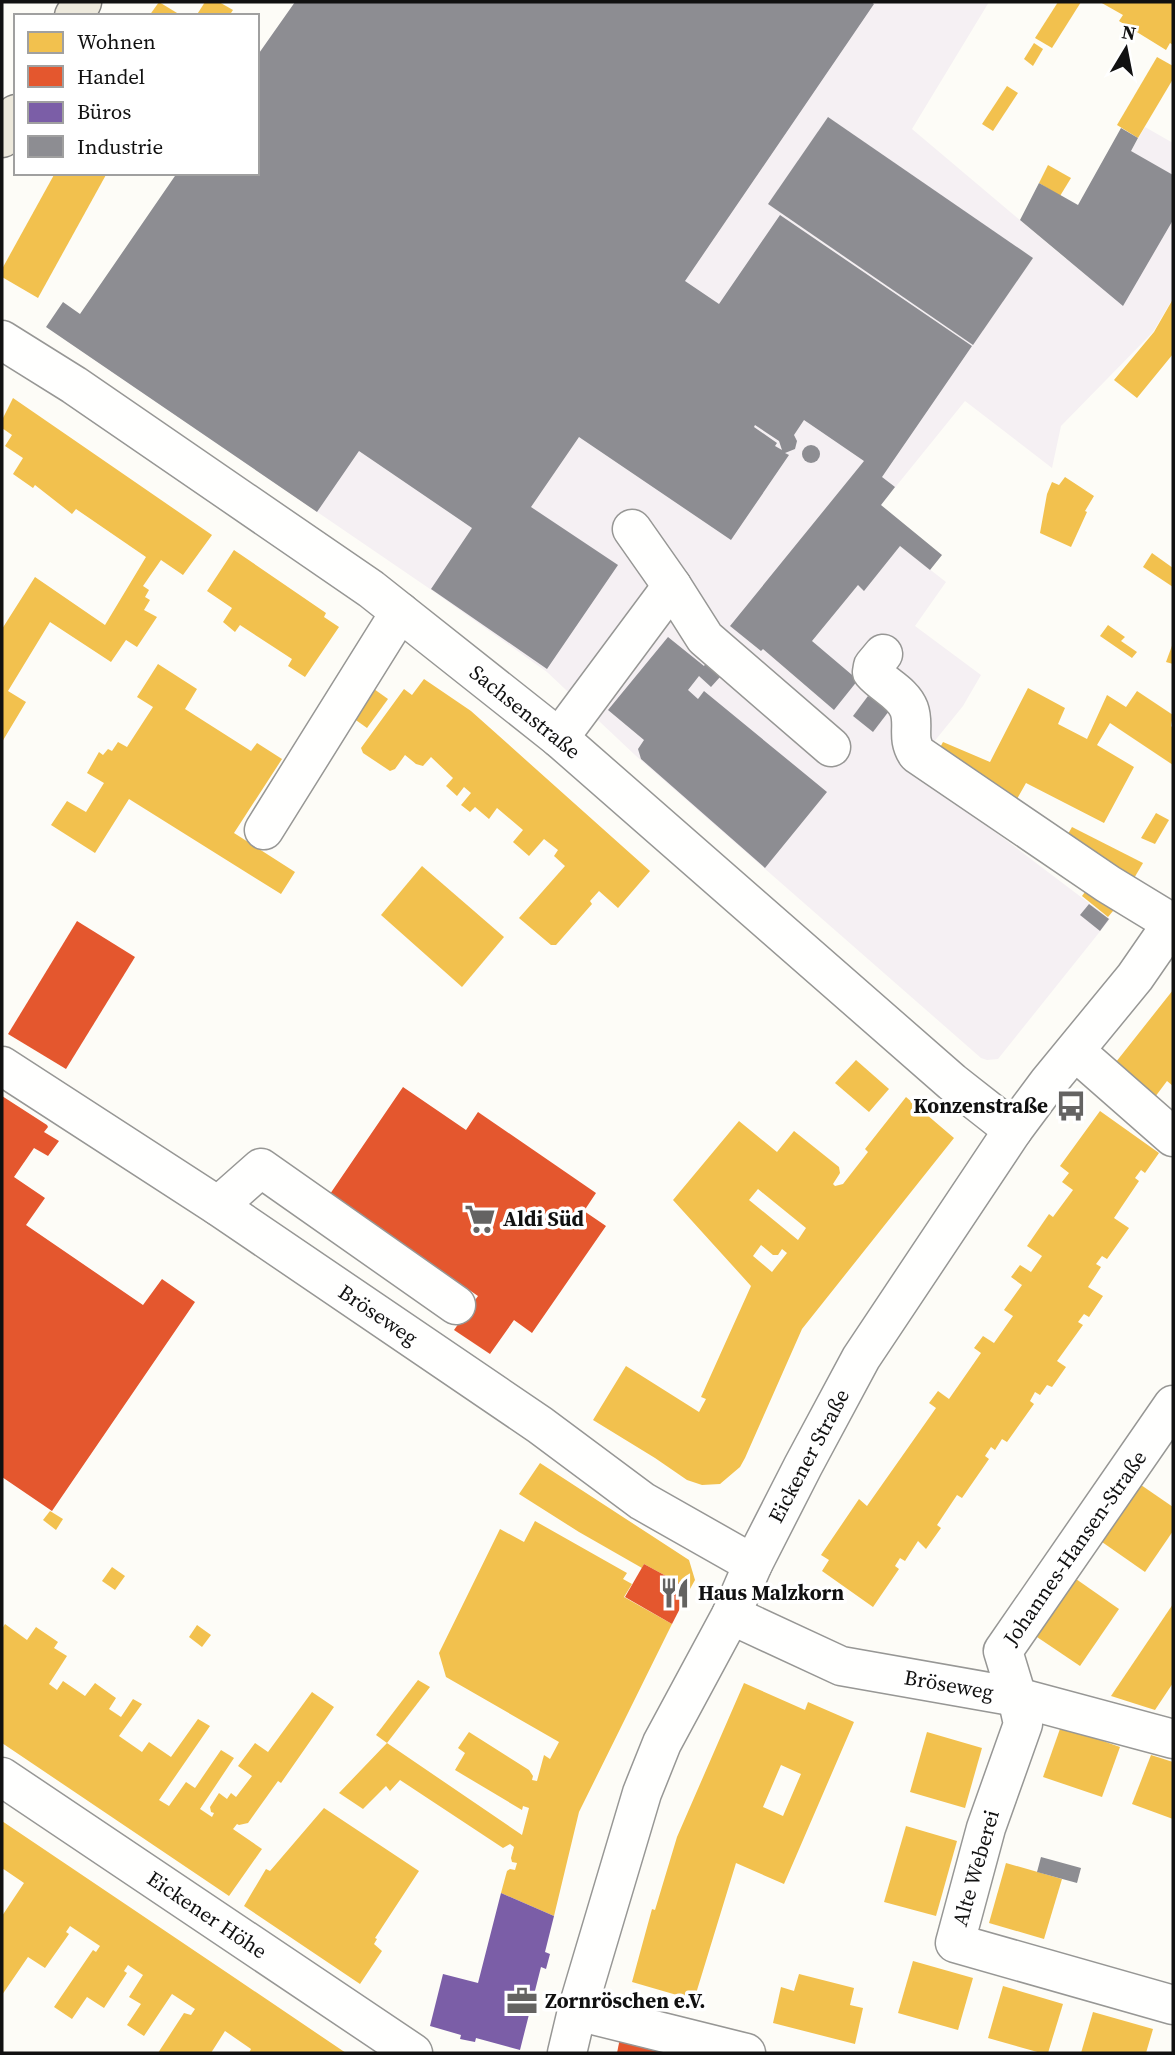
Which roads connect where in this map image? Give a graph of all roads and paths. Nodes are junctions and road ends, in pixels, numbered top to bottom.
1 (14, 117) edge
2 (2, 138) edge
3 (2, 340) edge
4 (632, 529) dead end
5 (672, 586) junction
6 (400, 612) junction
7 (883, 654) dead end
8 (559, 738) junction
9 (831, 747) dead end
10 (264, 830) dead end
11 (1173, 923) edge
12 (1075, 1051) junction
13 (2, 1066) edge
14 (1013, 1130) junction
15 (1173, 1137) edge
16 (218, 1206) junction
17 (456, 1305) dead end
18 (1173, 1405) edge
19 (753, 1564) junction
20 (731, 1615) junction
21 (1017, 1697) junction
22 (1173, 1739) edge
23 (2, 1777) edge
24 (1173, 2005) edge
25 (577, 2011) junction
26 (413, 2053) edge
27 (567, 2053) edge
28 (746, 2053) edge

1 - 2 main road
3 - 6 street, Sachsenstraße
4 - 5 street
5 - 8 street
5 - 9 street
6 - 8 street, Sachsenstraße
6 - 10 street
7 - 11 street
8 - 14 street, Sachsenstraße
11 - 12 street, Eickener Straße
12 - 14 street, Eickener Straße
12 - 15 street
13 - 16 street, Bröseweg
14 - 19 street, Eickener Straße
16 - 17 street
16 - 19 street, Bröseweg
18 - 21 street, Johannes-Hansen-Straße
19 - 20 street, Eickener Straße
20 - 21 street, Bröseweg
20 - 25 street, Eickener Straße
21 - 22 street, Bröseweg
21 - 24 street, Alte Weberei
23 - 26 street, Eickener Höhe
25 - 27 street, Eickener Straße
25 - 28 street

